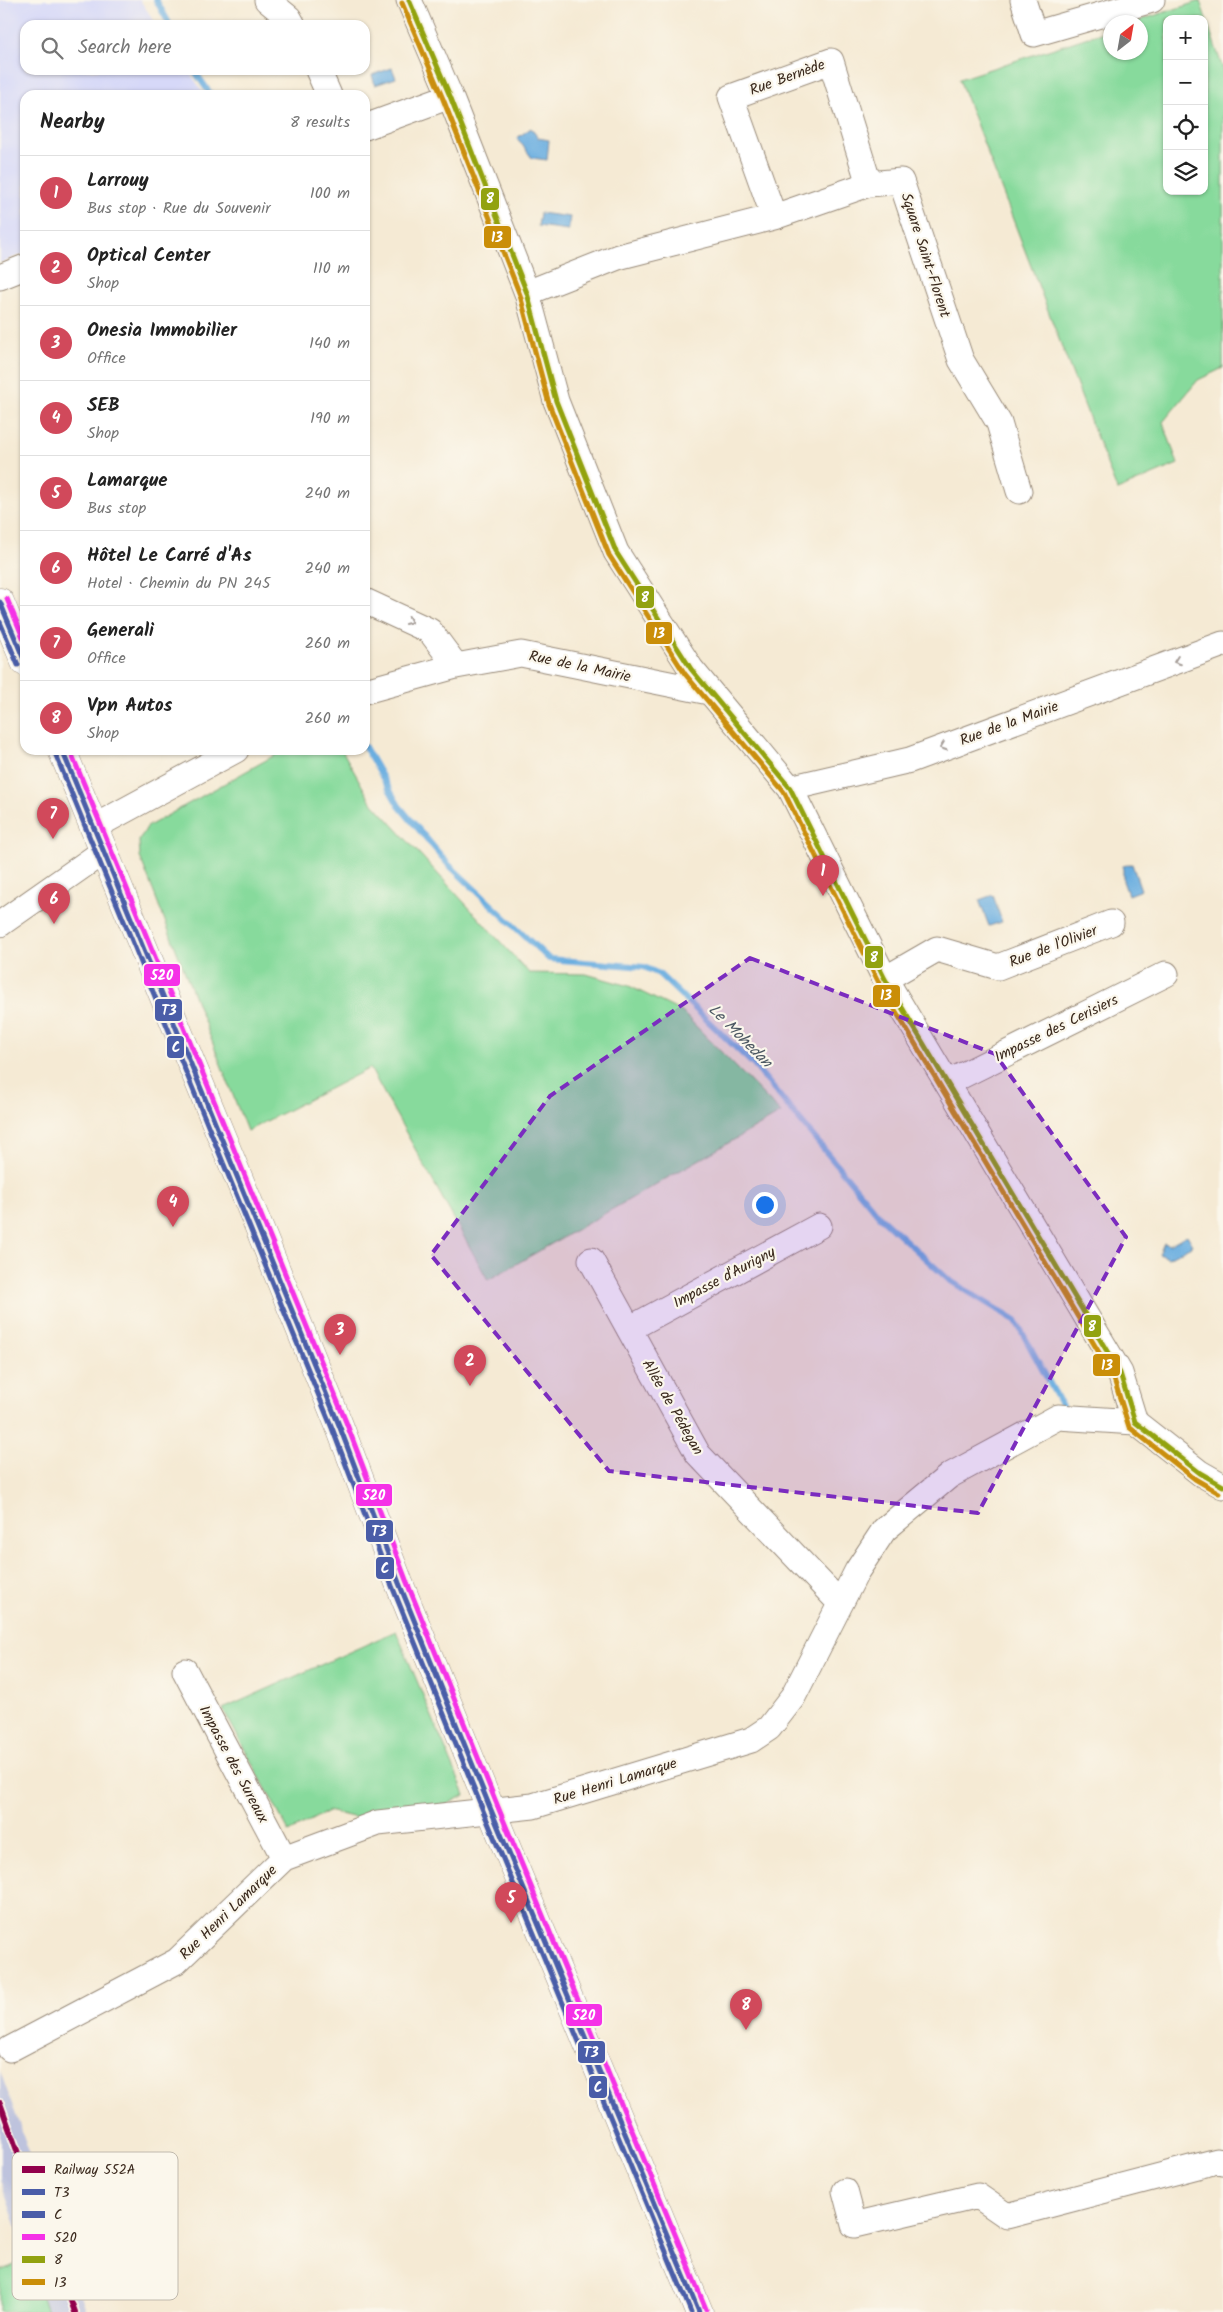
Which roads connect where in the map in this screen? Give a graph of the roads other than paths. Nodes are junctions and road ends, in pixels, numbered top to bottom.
1 (266, 0) edge
2 (409, 0) edge
3 (1023, 0) edge
4 (1152, 0) edge
5 (290, 20) edge
6 (320, 75) edge
7 (327, 90) edge
8 (450, 96) junction
9 (370, 125) edge
10 (870, 184) junction
11 (774, 217) junction
12 (20, 269) edge
13 (0, 277) edge
14 (527, 293) junction
15 (1019, 491) dead end
16 (0, 602) edge
17 (370, 602) edge
18 (1223, 644) edge
19 (20, 650) edge
20 (456, 666) junction
21 (370, 690) edge
22 (709, 692) junction
23 (64, 755) edge
24 (228, 755) edge
25 (790, 788) junction
26 (99, 839) junction
27 (0, 924) edge
28 (1111, 924) dead end
29 (1166, 974) dead end
30 (885, 979) junction
31 (946, 1083) junction
32 (819, 1226) dead end
33 (590, 1260) dead end
34 (629, 1329) junction
35 (1135, 1422) junction
36 (1223, 1486) edge
37 (840, 1603) junction
38 (185, 1671) dead end
39 (491, 1810) junction
40 (284, 1858) junction
41 (10, 2049) dead end
42 (1223, 2162) edge
43 (845, 2191) dead end
44 (699, 2312) edge

1 - 5 street
2 - 8 street
3 - 4 street
6 - 7 street
8 - 9 street
8 - 14 street
10 - 11 street
10 - 11 street, Rue Bernède
10 - 15 street, Square Saint-Florent
11 - 14 street
12 - 13 street
14 - 22 street
16 - 19 main road
17 -> 20 street
18 -> 25 street, Rue de la Mairie
20 - 21 street, Rue de la Mairie
20 - 22 street, Rue de la Mairie
22 - 25 street
23 - 26 main road
24 - 26 street
25 - 30 street
26 - 27 street
26 - 39 main road
28 - 30 street, Rue de l'Olivier
29 - 31 street, Impasse des Cerisiers
30 - 31 street
31 - 35 street
32 - 34 street, Impasse d'Aurigny
33 - 34 street, Allée de Pédegan
34 - 37 street, Allée de Pédegan
35 - 36 street
35 - 37 street, Rue Henri Lamarque
37 - 39 street, Rue Henri Lamarque
38 - 40 street, Impasse des Sureaux
39 - 40 street, Rue Henri Lamarque
39 - 44 main road
40 - 41 street, Rue Henri Lamarque
42 - 43 street

